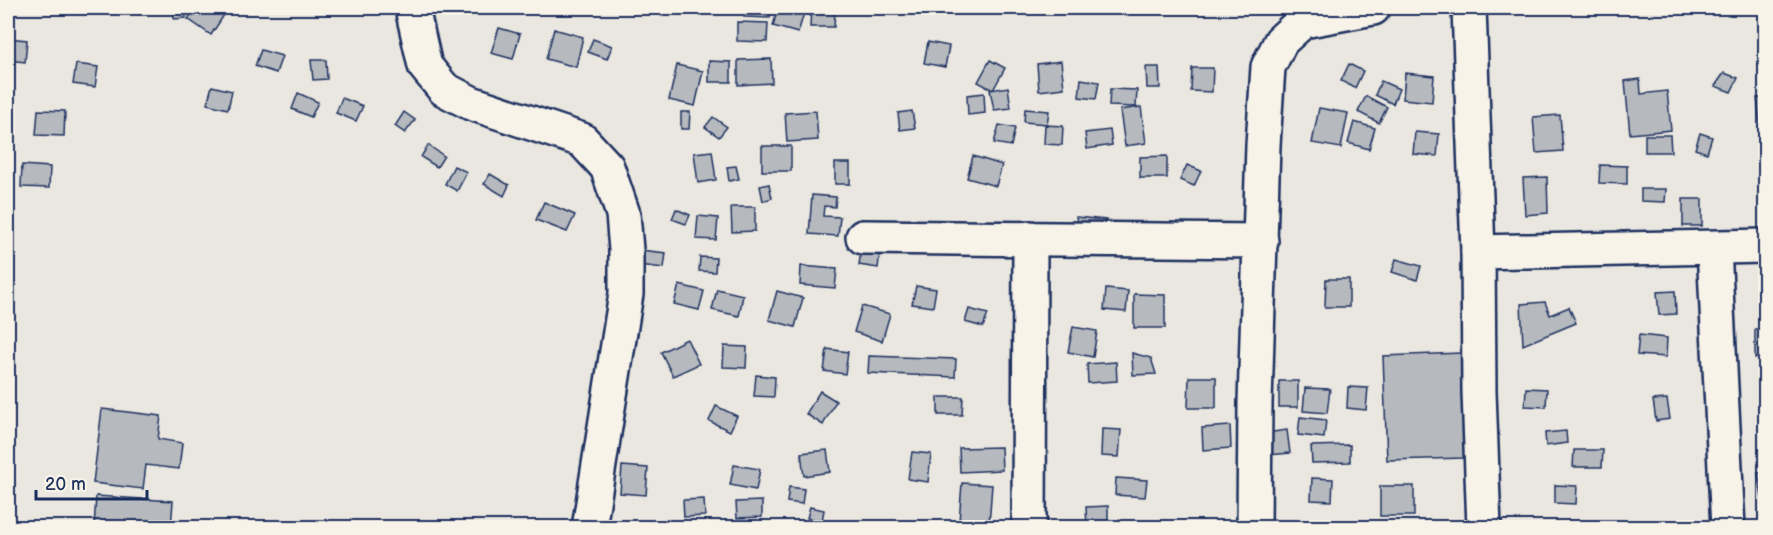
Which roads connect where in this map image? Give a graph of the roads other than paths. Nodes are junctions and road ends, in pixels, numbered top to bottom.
1 (412, 8) edge
2 (1373, 8) edge
3 (1469, 8) edge
4 (863, 237) dead end
5 (1030, 238) junction
6 (1261, 241) junction
7 (1766, 246) edge
8 (1714, 248) junction
9 (1478, 252) junction
10 (589, 528) edge
11 (1029, 528) edge
12 (1254, 528) edge
13 (1484, 528) edge
14 (1728, 528) edge

1 - 10 street
2 - 6 street
3 - 9 street
4 - 5 street
5 - 6 street
5 - 11 street
6 - 12 street
7 - 8 street
8 - 9 street
8 - 14 street
9 - 13 street

